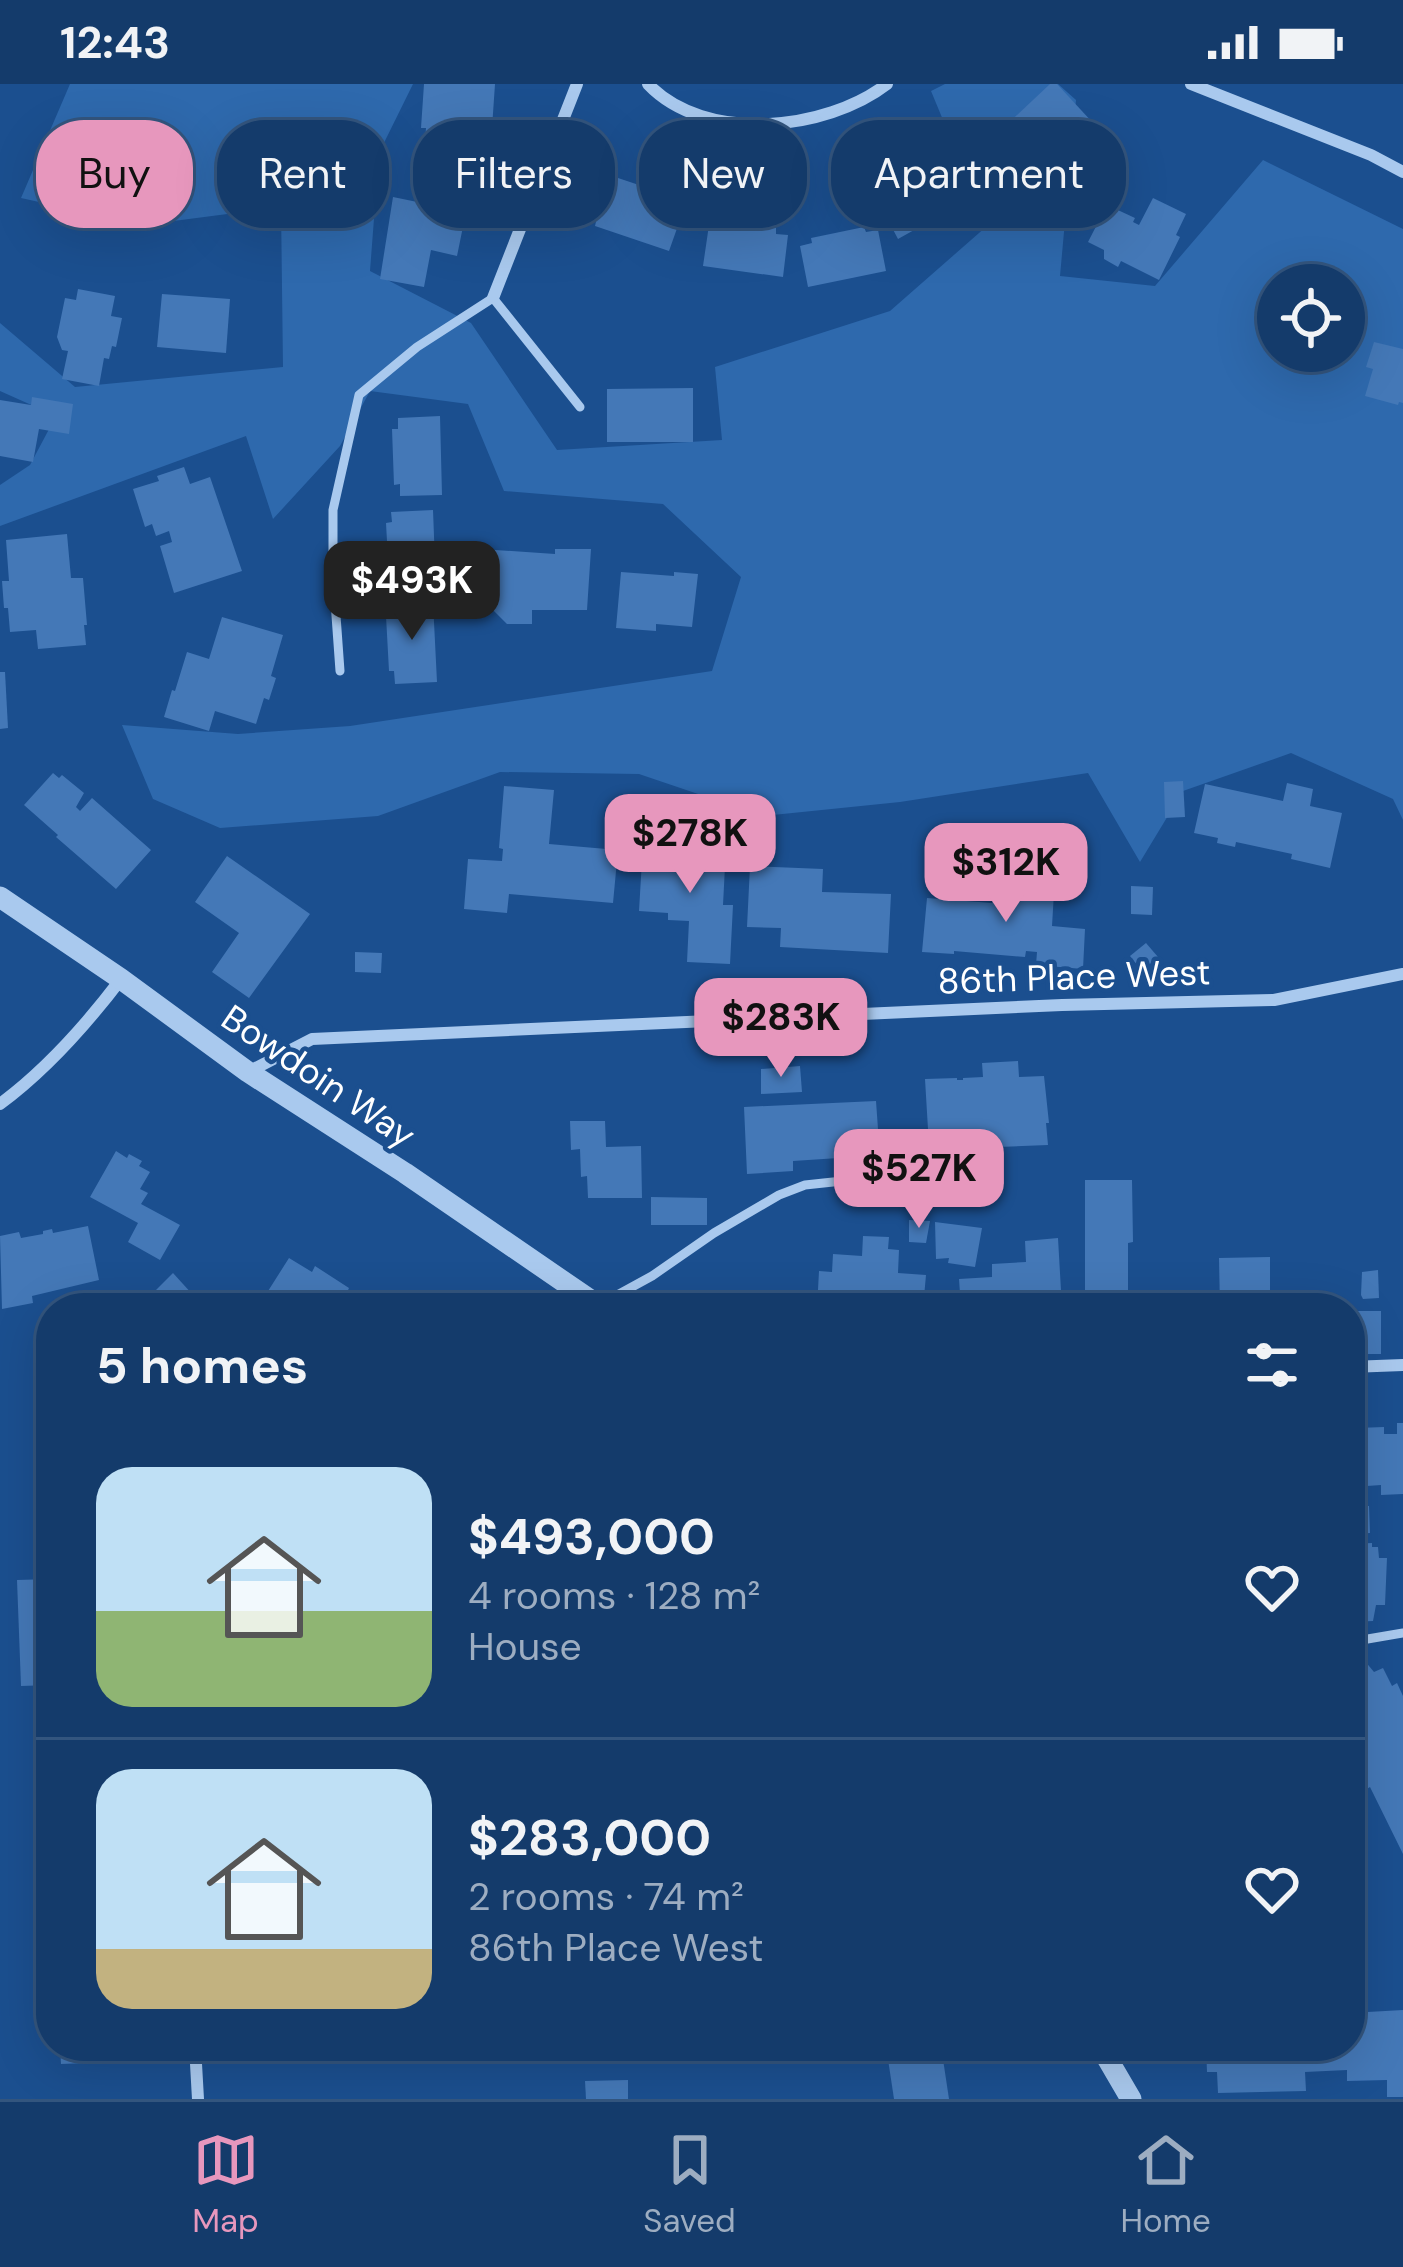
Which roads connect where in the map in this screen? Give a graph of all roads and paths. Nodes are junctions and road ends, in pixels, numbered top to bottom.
1 (578, 84) edge
2 (647, 84) edge
3 (887, 84) edge
4 (1191, 84) edge
5 (1403, 172) edge
6 (493, 298) junction
7 (580, 407) dead end
8 (340, 671) dead end
9 (0, 898) edge
10 (1403, 974) edge
11 (121, 980) junction
12 (248, 1072) junction
13 (0, 1104) edge
14 (889, 1176) dead end
15 (580, 1293) edge
16 (624, 1293) edge
17 (1403, 1365) edge
18 (1365, 1366) edge
19 (1403, 1633) edge
20 (1365, 1639) edge
21 (196, 2061) edge
22 (1108, 2061) edge
23 (198, 2099) edge
24 (1130, 2099) edge

1 - 6 street
2 - 3 street
4 - 5 street
6 - 7 lane
6 - 8 lane
9 - 11 street, Bowdoin Way
10 - 12 street, 86th Place West
11 - 12 street, Bowdoin Way
11 - 13 street
12 - 15 street, Bowdoin Way
14 - 16 lane
17 - 18 street
19 - 20 lane
21 - 23 street
22 - 24 street

